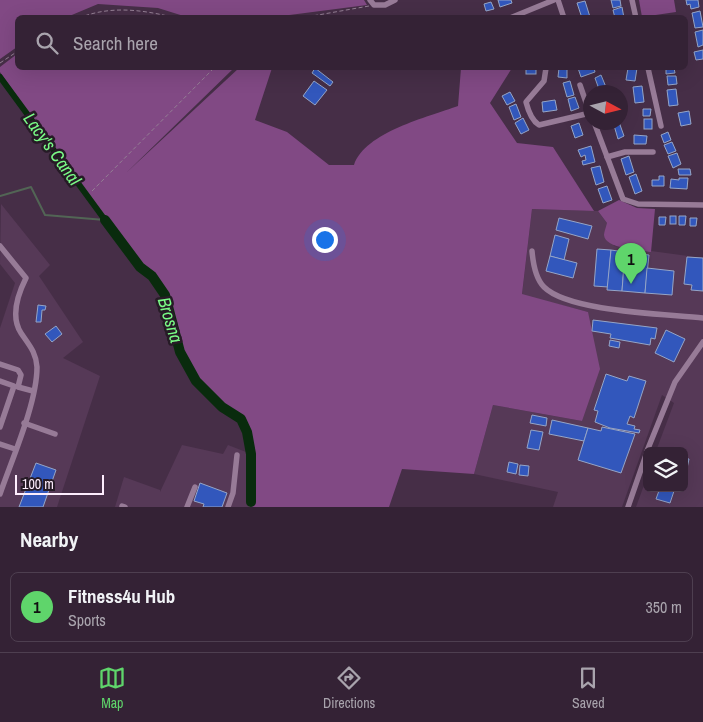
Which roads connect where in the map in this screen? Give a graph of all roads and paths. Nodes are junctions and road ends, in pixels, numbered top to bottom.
1 (395, 0) edge
2 (554, 0) edge
3 (558, 0) edge
4 (632, 0) edge
5 (372, 2) edge
6 (86, 15) edge
7 (165, 15) edge
8 (314, 15) edge
9 (517, 15) edge
10 (563, 15) edge
11 (635, 15) edge
12 (15, 53) edge
13 (0, 63) edge
14 (212, 70) edge
15 (546, 70) edge
16 (648, 70) edge
17 (580, 85) dead end
18 (583, 94) edge
19 (583, 116) edge
20 (662, 126) dead end
21 (597, 130) edge
22 (653, 152) dead end
23 (607, 157) junction
24 (92, 191) dead end
25 (703, 205) edge
26 (0, 246) edge
27 (532, 251) dead end
28 (703, 318) edge
29 (703, 342) edge
30 (0, 364) edge
31 (0, 381) edge
32 (33, 391) junction
33 (24, 423) junction
34 (0, 427) edge
35 (55, 434) dead end
36 (0, 444) edge
37 (649, 447) edge
38 (15, 449) junction
39 (237, 454) dead end
40 (643, 464) edge
41 (195, 487) dead end
42 (0, 494) edge
43 (187, 507) edge
44 (228, 507) edge
45 (628, 507) edge

1 - 5 street
2 - 9 street
3 - 10 street
4 - 11 street
5 - 8 path
6 - 7 path
12 - 13 path
14 - 24 path
15 - 19 street
16 - 20 street
17 - 18 street
21 - 23 street
22 - 23 street
23 - 25 street
26 - 32 street
27 - 28 street
29 - 37 street
30 - 32 street
31 - 34 street
32 - 33 street
33 - 35 street
33 - 38 street
36 - 38 street
38 - 42 street
39 - 44 street
40 - 45 street
41 - 43 street

